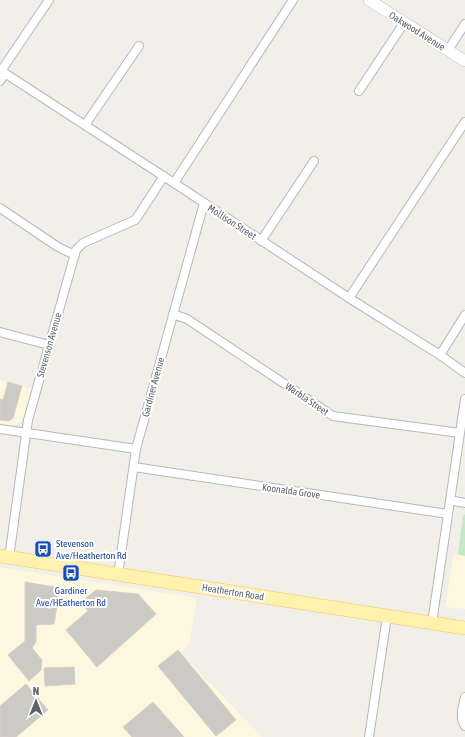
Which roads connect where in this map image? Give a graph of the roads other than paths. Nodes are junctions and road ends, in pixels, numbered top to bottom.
1 (49, 0) edge
2 (293, 0) edge
3 (369, 0) edge
4 (404, 23) junction
5 (465, 24) edge
6 (139, 46) dead end
7 (448, 50) junction
8 (465, 61) edge
9 (2, 71) edge
10 (0, 82) edge
11 (359, 91) dead end
12 (465, 122) edge
13 (85, 125) junction
14 (314, 161) dead end
15 (164, 176) junction
16 (174, 183) junction
17 (204, 203) junction
18 (0, 208) edge
19 (261, 241) junction
20 (75, 255) junction
21 (349, 298) junction
22 (173, 314) junction
23 (465, 315) edge
24 (0, 332) edge
25 (49, 345) junction
26 (440, 355) junction
27 (465, 373) edge
28 (465, 398) edge
29 (0, 429) edge
30 (26, 433) junction
31 (460, 433) junction
32 (136, 449) junction
33 (134, 467) junction
34 (450, 500) junction
35 (465, 503) edge
36 (448, 514) junction
37 (4, 557) edge
38 (118, 575) junction
39 (387, 616) junction
40 (432, 623) junction
41 (465, 628) edge
42 (465, 697) edge
43 (465, 726) edge
44 (369, 737) edge

1 - 9 street
2 - 16 street
3 - 4 street, Oakwood Avenue
4 - 7 street, Oakwood Avenue
4 - 11 street
5 - 7 street
6 - 13 street
7 - 8 street, Oakwood Avenue
9 - 10 street
9 - 13 street, Mollison Street
12 - 21 street
13 - 15 street, Mollison Street
14 - 19 street
15 - 16 street, Mollison Street
15 - 20 street, Stevenson Avenue
16 - 17 street, Mollison Street
17 - 19 street, Mollison Street
17 - 22 street, Gardiner Avenue
18 - 20 street
19 - 21 street, Mollison Street
20 - 25 street, Stevenson Avenue
21 - 26 street, Mollison Street
22 - 31 street, Warbla Street
22 - 32 street, Gardiner Avenue
23 - 26 street
24 - 25 street
25 - 30 street, Stevenson Avenue
26 - 27 street, Mollison Street
28 - 31 street
29 - 30 street
30 - 32 street
30 - 37 street, Stevenson Avenue
31 - 34 street
32 - 33 street, Gardiner Avenue
33 - 36 street, Koonalda Grove
33 - 38 street, Gardiner Avenue
34 - 35 street
34 - 36 street
36 - 40 street
37 - 38 main road, Heatherton Road
38 - 39 main road, Heatherton Road
39 - 40 main road, Heatherton Road
39 - 44 street
40 - 41 main road, Heatherton Road
42 - 43 street

